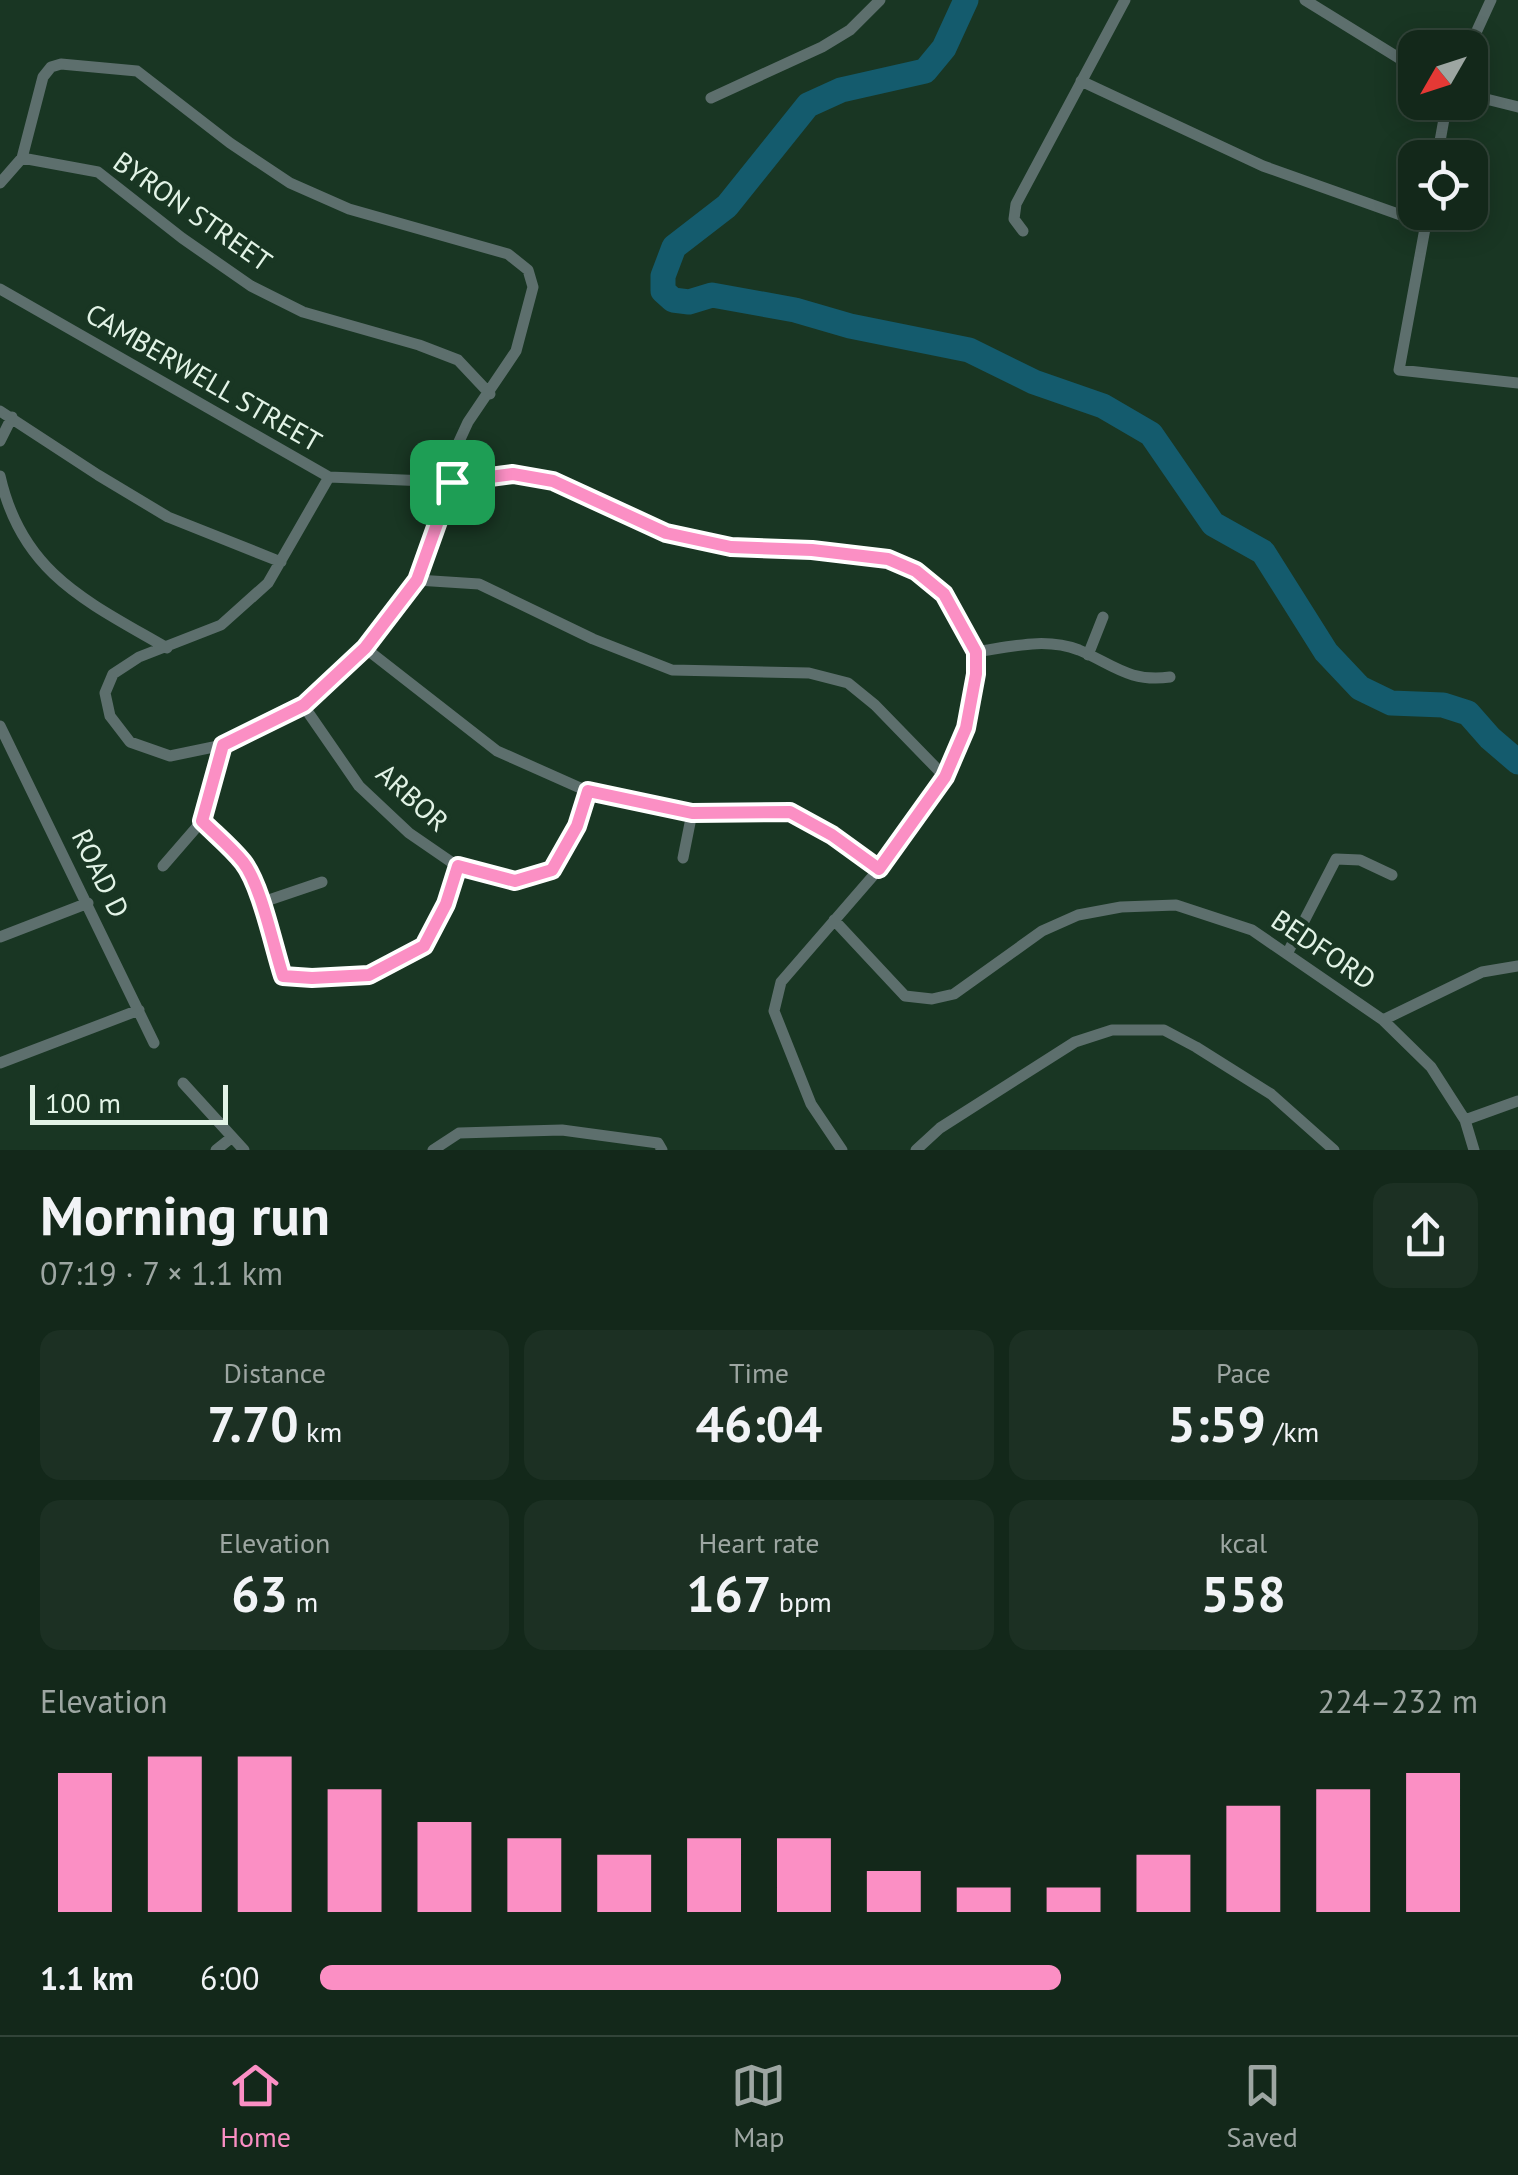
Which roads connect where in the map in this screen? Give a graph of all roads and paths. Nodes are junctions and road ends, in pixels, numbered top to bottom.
1 (880, 0) edge
2 (1125, 0) edge
3 (1305, 0) edge
4 (1491, 0) edge
5 (1477, 30) edge
6 (1398, 57) edge
7 (1081, 81) junction
8 (710, 98) dead end
9 (1488, 100) edge
10 (1518, 107) edge
11 (22, 158) junction
12 (0, 184) edge
13 (1398, 209) edge
14 (1424, 230) edge
15 (1022, 231) dead end
16 (0, 290) edge
17 (1518, 383) edge
18 (490, 394) junction
19 (6, 414) edge
20 (0, 442) edge
21 (0, 476) edge
22 (329, 477) junction
23 (452, 482) junction
24 (282, 562) junction
25 (417, 580) junction
26 (1104, 616) dead end
27 (167, 648) junction
28 (365, 648) junction
29 (976, 652) junction
30 (1088, 655) junction
31 (1170, 677) dead end
32 (304, 705) junction
33 (0, 726) edge
34 (4, 741) edge
35 (223, 745) junction
36 (945, 777) junction
37 (588, 791) junction
38 (692, 813) junction
39 (202, 821) junction
40 (682, 858) dead end
41 (163, 866) dead end
42 (458, 866) junction
43 (879, 869) junction
44 (1392, 875) dead end
45 (322, 882) dead end
46 (88, 903) junction
47 (260, 903) junction
48 (834, 920) junction
49 (0, 937) edge
50 (1287, 954) junction
51 (1518, 966) edge
52 (139, 1010) junction
53 (1384, 1020) junction
54 (154, 1043) dead end
55 (0, 1063) edge
56 (185, 1086) dead end
57 (1518, 1101) edge
58 (1465, 1120) junction
59 (231, 1138) junction
60 (660, 1146) edge
61 (216, 1150) edge
62 (244, 1150) edge
63 (432, 1150) edge
64 (842, 1150) edge
65 (916, 1150) edge
66 (1334, 1150) edge
67 (1474, 1150) edge

1 - 8 street
2 - 7 street
3 - 6 street
4 - 5 street
7 - 13 street
7 - 15 street
9 - 10 street
11 - 12 street
11 - 18 street, BYRON STREET
11 - 18 street
14 - 17 street
16 - 22 street, CAMBERWELL STREET
18 - 23 street
19 - 20 street
19 - 24 street
21 - 27 street
22 - 23 street, CAMBERWELL STREET
22 - 24 street
23 - 25 street
23 - 29 street, CAMBERWELL STREET
24 - 27 street
25 - 28 street
25 - 36 street
26 - 30 street
27 - 35 street
28 - 32 street
28 - 37 street
29 - 30 street
29 - 36 street
30 - 31 street
32 - 35 street
32 - 42 street, ARBOR
33 - 34 street, ROAD D
34 - 46 street, ROAD D
35 - 39 street
36 - 43 street
37 - 38 street
37 - 42 street, ARBOR
38 - 40 street
38 - 43 street
39 - 41 street
39 - 47 street
42 - 47 street
43 - 48 street
44 - 50 street
45 - 47 street
46 - 49 street
46 - 52 street, ROAD D
48 - 50 street, BEDFORD
48 - 64 street
50 - 53 street, BEDFORD
51 - 53 street
52 - 54 street, ROAD D
52 - 55 street
53 - 58 street, BEDFORD
56 - 59 street
57 - 58 street
58 - 67 street, BEDFORD
59 - 61 street
59 - 62 street
60 - 63 street
65 - 66 street

